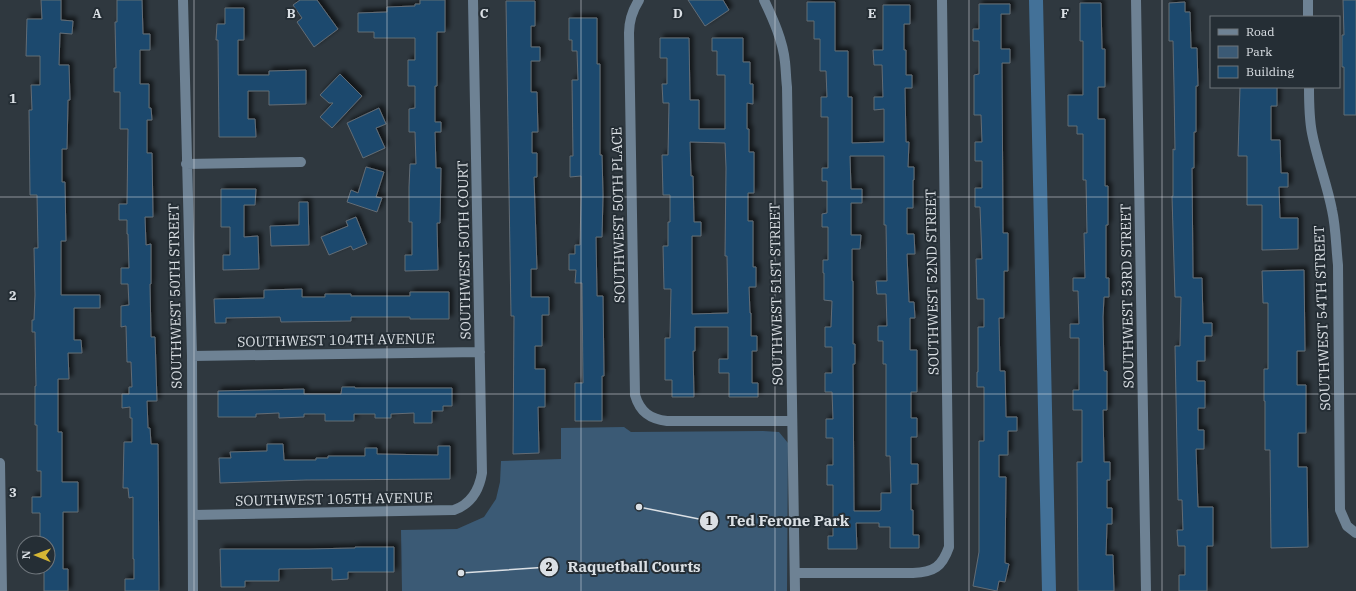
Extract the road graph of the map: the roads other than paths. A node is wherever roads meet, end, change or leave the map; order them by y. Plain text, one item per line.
1 (183, 0) edge
2 (473, 0) edge
3 (639, 0) edge
4 (764, 0) edge
5 (942, 0) edge
6 (1136, 0) edge
7 (1308, 0) edge
8 (1308, 16) edge
9 (1309, 88) edge
10 (301, 162) dead end
11 (186, 164) junction
12 (480, 352) junction
13 (192, 356) junction
14 (792, 421) junction
15 (0, 463) edge
16 (473, 498) joint
17 (193, 515) junction
18 (1356, 534) edge
19 (795, 573) junction
20 (2, 591) edge
21 (193, 591) edge
22 (795, 591) edge
23 (1146, 591) edge

1 - 11 street, SOUTHWEST 50TH STREET
2 - 12 street, SOUTHWEST 50TH COURT
3 - 14 street, SOUTHWEST 50TH PLACE
4 - 14 street, SOUTHWEST 51ST STREET
5 - 19 street, SOUTHWEST 52ND STREET
6 - 23 street, SOUTHWEST 53RD STREET
7 - 8 street
9 - 18 street, SOUTHWEST 54TH STREET
10 - 11 street
11 - 13 street, SOUTHWEST 50TH STREET
12 - 13 street, SOUTHWEST 104TH AVENUE
12 - 16 street, SOUTHWEST 50TH COURT
13 - 17 street, SOUTHWEST 50TH STREET
14 - 19 street, SOUTHWEST 51ST STREET
15 - 20 street
16 - 17 street, SOUTHWEST 105TH AVENUE
17 - 21 street, SOUTHWEST 50TH STREET
19 - 22 street, SOUTHWEST 51ST STREET

